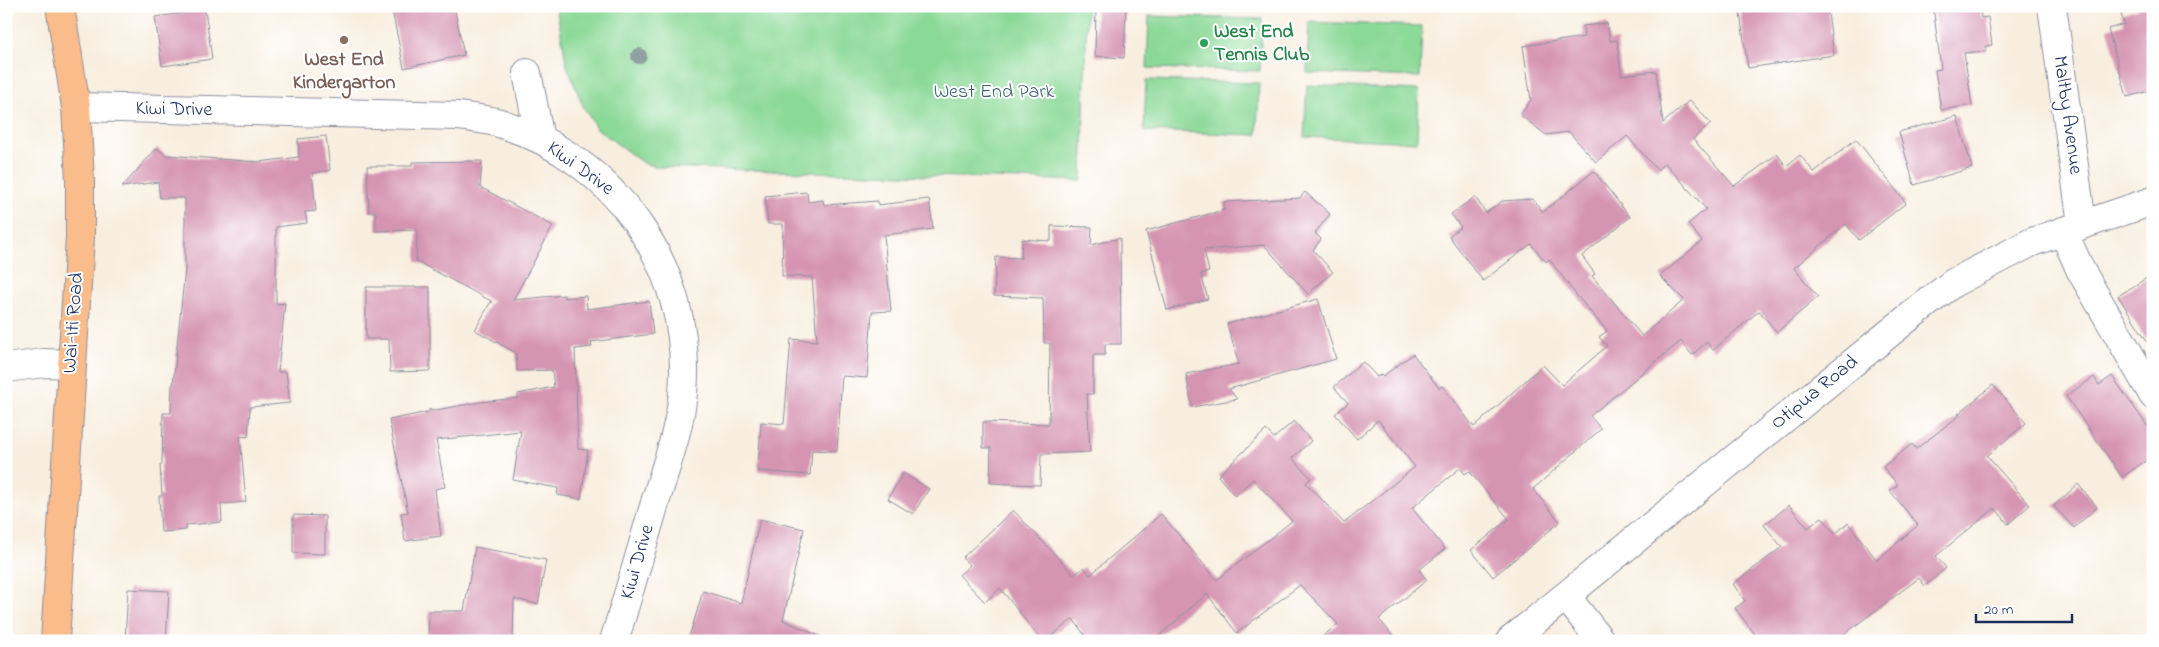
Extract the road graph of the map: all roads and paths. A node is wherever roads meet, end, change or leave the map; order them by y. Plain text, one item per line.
1 (60, 6) edge
2 (2052, 6) edge
3 (527, 73) dead end
4 (76, 107) junction
5 (540, 139) junction
6 (2153, 201) edge
7 (2072, 228) junction
8 (71, 364) junction
9 (6, 368) edge
10 (2153, 395) edge
11 (1566, 596) junction
12 (55, 641) edge
13 (614, 641) edge
14 (1510, 641) edge
15 (1601, 641) edge

1 - 4 main road, Wai-Iti Road
2 - 7 street, Maltby Avenue
3 - 5 street
4 - 5 street, Kiwi Drive
4 - 8 main road, Wai-Iti Road
5 - 13 street, Kiwi Drive
6 - 7 street, Otipua Road
7 - 10 street, Maltby Avenue
7 - 11 street, Otipua Road
8 - 9 street
8 - 12 main road, Wai-Iti Road
11 - 14 street, Otipua Road
11 - 15 street

